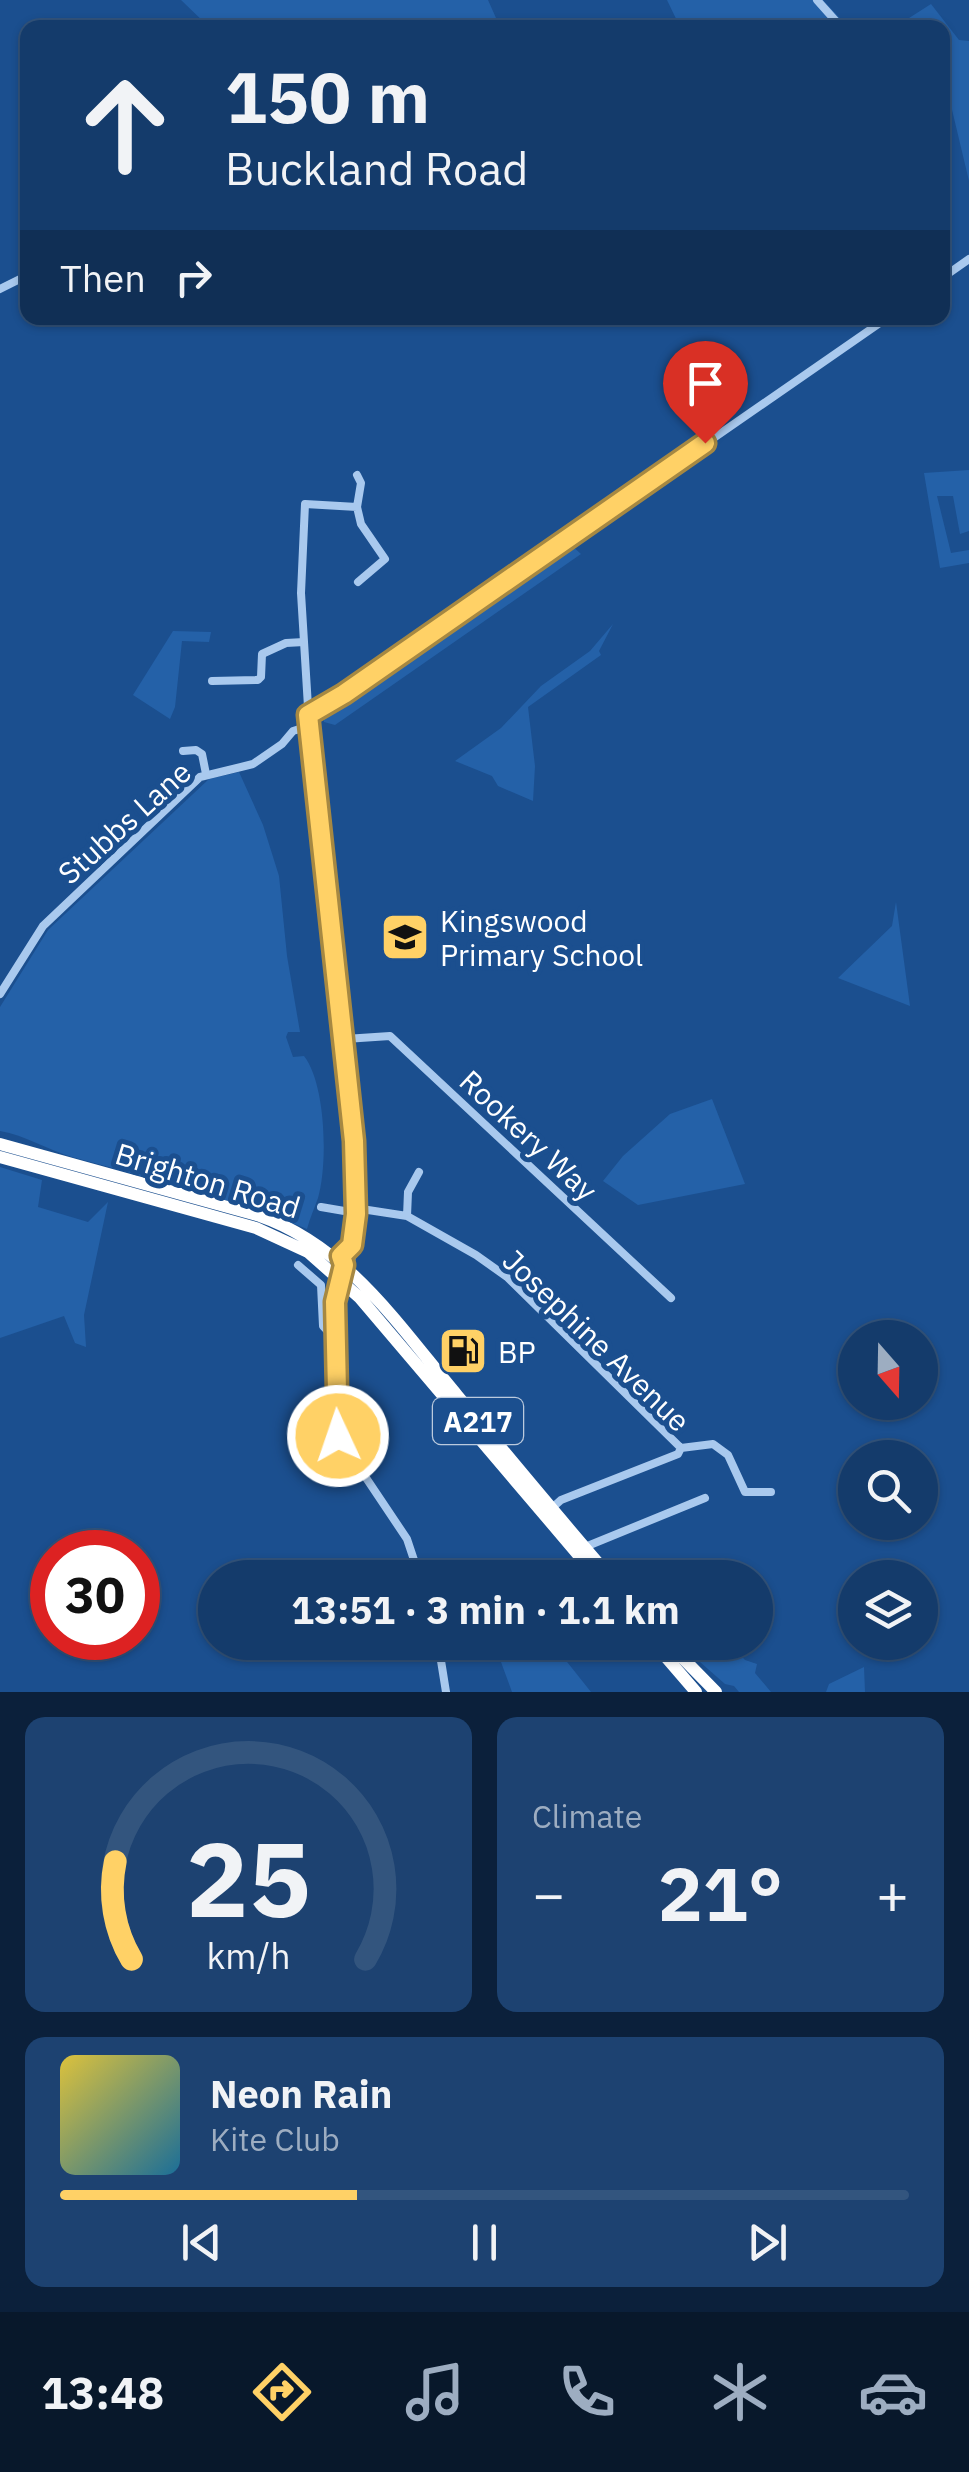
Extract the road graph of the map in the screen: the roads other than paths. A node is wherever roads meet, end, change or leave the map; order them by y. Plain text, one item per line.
1 (817, 0) edge
2 (835, 20) edge
3 (876, 325) edge
4 (357, 475) dead end
5 (357, 508) junction
6 (358, 582) dead end
7 (304, 642) junction
8 (212, 680) dead end
9 (308, 715) junction
10 (309, 726) junction
11 (183, 751) dead end
12 (206, 774) junction
13 (0, 994) edge
14 (345, 1040) junction
15 (0, 1144) edge
16 (0, 1157) edge
17 (419, 1172) dead end
18 (321, 1207) dead end
19 (356, 1211) junction
20 (407, 1216) junction
21 (298, 1265) dead end
22 (342, 1271) junction
23 (360, 1298) junction
24 (671, 1298) dead end
25 (335, 1302) junction
26 (336, 1338) junction
27 (681, 1448) junction
28 (772, 1492) dead end
29 (705, 1498) dead end
30 (552, 1508) junction
31 (585, 1548) junction
32 (414, 1560) edge
33 (583, 1560) edge
34 (595, 1560) edge
35 (441, 1660) edge
36 (669, 1660) edge
37 (685, 1660) edge
38 (446, 1692) edge
39 (696, 1692) edge
40 (716, 1692) edge

1 - 2 street
3 - 9 street
4 - 5 street
5 - 6 street
5 - 7 street
7 - 8 street
7 - 9 street
9 - 10 street
10 - 12 street, Stubbs Lane
10 - 14 street
11 - 12 street
12 - 13 street, Stubbs Lane
14 - 19 street
14 - 24 street, Rookery Way
15 - 22 highway, Brighton Road / A217
16 - 22 highway, Brighton Road / A217
17 - 20 street
18 - 19 street, Josephine Avenue
19 - 20 street, Josephine Avenue
19 - 22 street
20 - 27 street, Josephine Avenue
21 - 26 street
22 - 23 highway, Brighton Road / A217
22 - 25 street
22 - 30 highway, Brighton Road / A217
23 - 25 street
23 - 33 highway, Brighton Road / A217
25 - 26 street
26 - 32 street
27 - 28 street
27 - 30 street, Josephine Avenue
29 - 31 street
30 - 31 highway, Brighton Road / A217
31 - 34 highway, Brighton Road / A217
35 - 38 street
36 - 39 highway
37 - 40 highway

